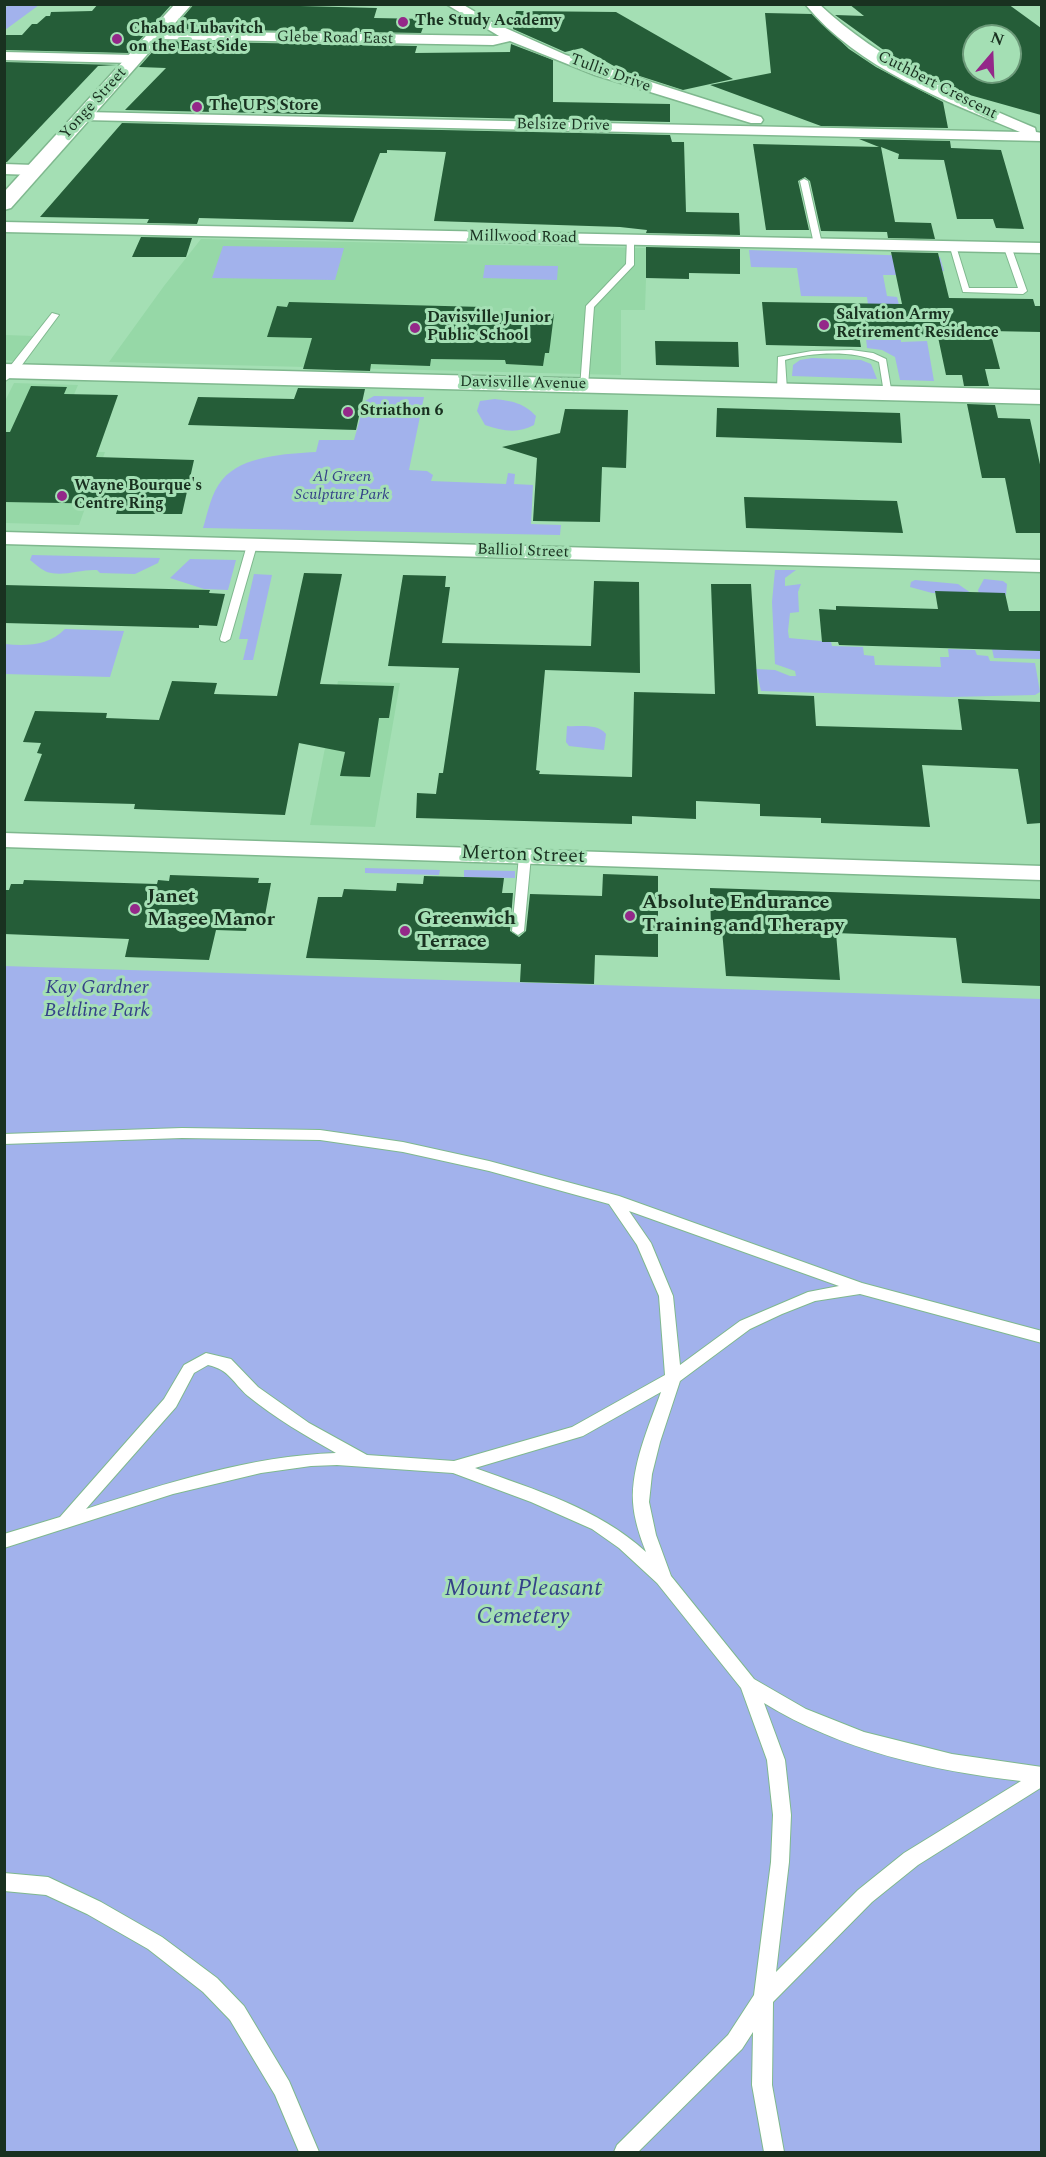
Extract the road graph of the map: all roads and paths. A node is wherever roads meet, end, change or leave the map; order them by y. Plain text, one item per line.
1 (184, 4) edge
2 (452, 4) edge
3 (811, 4) edge
4 (157, 34) junction
5 (512, 37) junction
6 (4, 56) edge
7 (134, 59) junction
8 (84, 116) junction
9 (773, 130) junction
10 (1041, 136) edge
11 (4, 169) edge
12 (34, 170) junction
13 (804, 181) dead end
14 (4, 204) edge
15 (4, 227) edge
16 (630, 240) junction
17 (818, 244) junction
18 (952, 246) junction
19 (1008, 248) junction
20 (1041, 248) edge
21 (55, 315) dead end
22 (7, 374) edge
23 (583, 386) junction
24 (782, 390) junction
25 (889, 393) junction
26 (1041, 397) edge
27 (4, 538) edge
28 (252, 545) junction
29 (1041, 566) edge
30 (225, 639) dead end
31 (4, 840) edge
32 (525, 856) junction
33 (1041, 873) edge
34 (518, 931) dead end
35 (4, 1139) edge
36 (614, 1200) junction
37 (859, 1288) junction
38 (1041, 1337) edge
39 (673, 1378) junction
40 (363, 1460) junction
41 (454, 1467) junction
42 (67, 1520) junction
43 (4, 1541) edge
44 (663, 1578) junction
45 (748, 1684) junction
46 (1041, 1776) edge
47 (4, 1882) edge
48 (763, 1998) junction
49 (309, 2152) edge
50 (624, 2152) edge
51 (774, 2152) edge

1 - 4 street, Yonge Street
2 - 5 street, Tullis Drive
3 - 10 street, Cuthbert Crescent
4 - 5 street, Glebe Road East
4 - 7 street, Yonge Street
5 - 9 street, Tullis Drive
6 - 7 street
7 - 8 street, Yonge Street
8 - 9 street, Belsize Drive
8 - 12 street, Yonge Street
9 - 10 street, Belsize Drive
11 - 12 street
12 - 14 street, Yonge Street
13 - 17 lane
15 - 16 street, Millwood Road
16 - 17 street, Millwood Road
16 - 23 lane
17 - 18 street, Millwood Road
18 - 19 street, Millwood Road
18 - 19 lane
19 - 20 street, Millwood Road
21 - 22 lane
22 - 23 street, Davisville Avenue
23 - 24 street, Davisville Avenue
24 - 25 street, Davisville Avenue
24 - 25 lane
25 - 26 street, Davisville Avenue
27 - 28 street, Balliol Street
28 - 29 street, Balliol Street
28 - 30 lane
31 - 32 street, Merton Street
32 - 33 street, Merton Street
32 - 34 lane
35 - 36 lane
36 - 37 lane
36 - 39 lane
37 - 38 lane
37 - 39 lane
39 - 41 lane
39 - 44 lane
40 - 41 lane
40 - 42 lane
40 - 42 lane
41 - 44 lane
42 - 43 lane
44 - 45 lane
45 - 46 lane
45 - 48 lane
46 - 48 lane
47 - 49 lane
48 - 50 lane
48 - 51 lane

